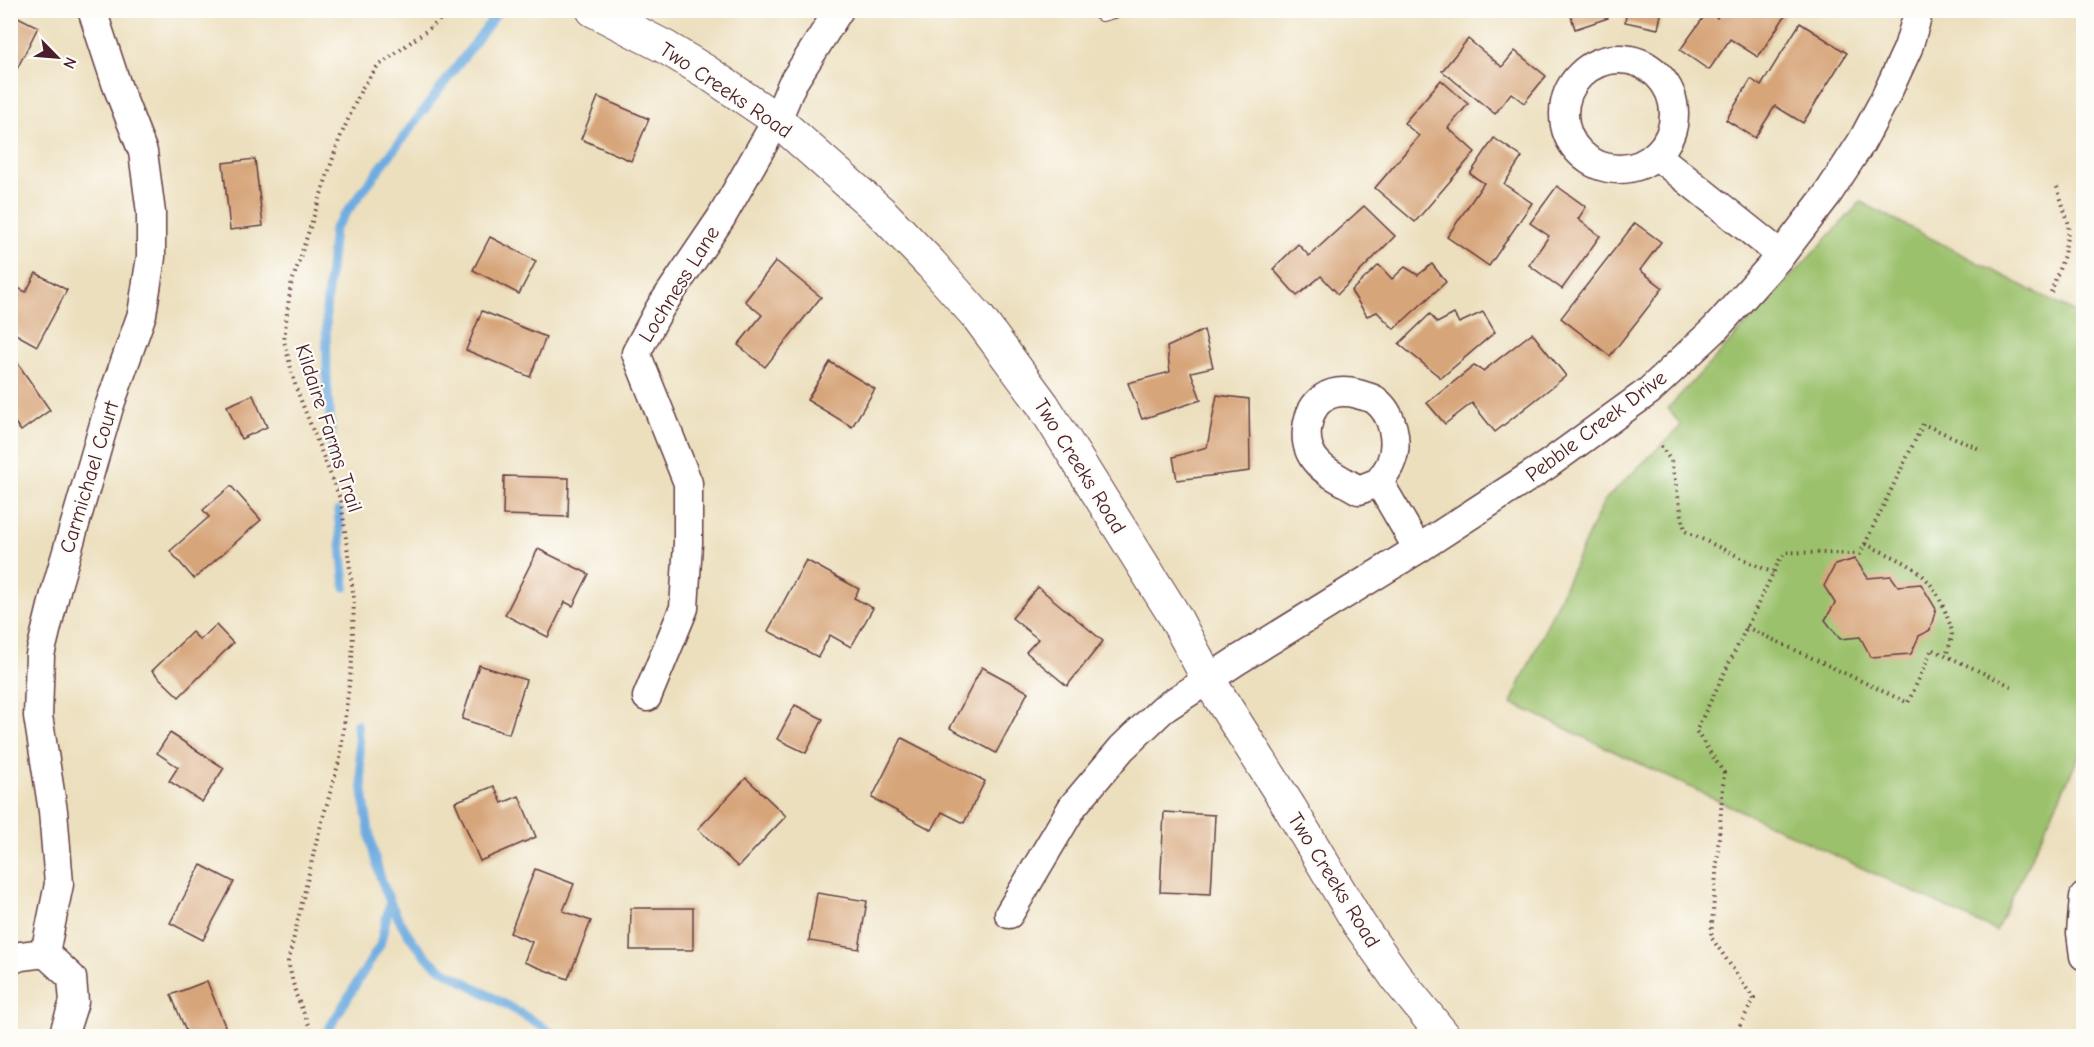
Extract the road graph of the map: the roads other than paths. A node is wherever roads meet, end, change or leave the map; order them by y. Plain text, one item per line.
1 (92, 10) edge
2 (593, 10) edge
3 (839, 10) edge
4 (1096, 10) edge
5 (1117, 10) edge
6 (1919, 10) edge
7 (777, 120) junction
8 (1656, 155) dead end
9 (1781, 255) junction
10 (1379, 482) dead end
11 (1418, 549) junction
12 (1208, 679) junction
13 (647, 697) dead end
14 (2084, 897) edge
15 (1009, 914) dead end
16 (2083, 941) edge
17 (45, 953) junction
18 (10, 960) edge
19 (63, 1036) edge
20 (1444, 1036) edge

1 - 17 street, Carmichael Court
2 - 7 street, Two Creeks Road
3 - 7 street
4 - 5 lane
6 - 9 street, Pebble Creek Drive
7 - 12 street, Two Creeks Road
7 - 13 street, Lochness Lane
8 - 9 street
9 - 11 street, Pebble Creek Drive
10 - 11 street
11 - 12 street, Pebble Creek Drive
12 - 15 street, Pebble Creek Drive
12 - 20 street, Two Creeks Road
14 - 16 street
17 - 18 street
17 - 19 street

